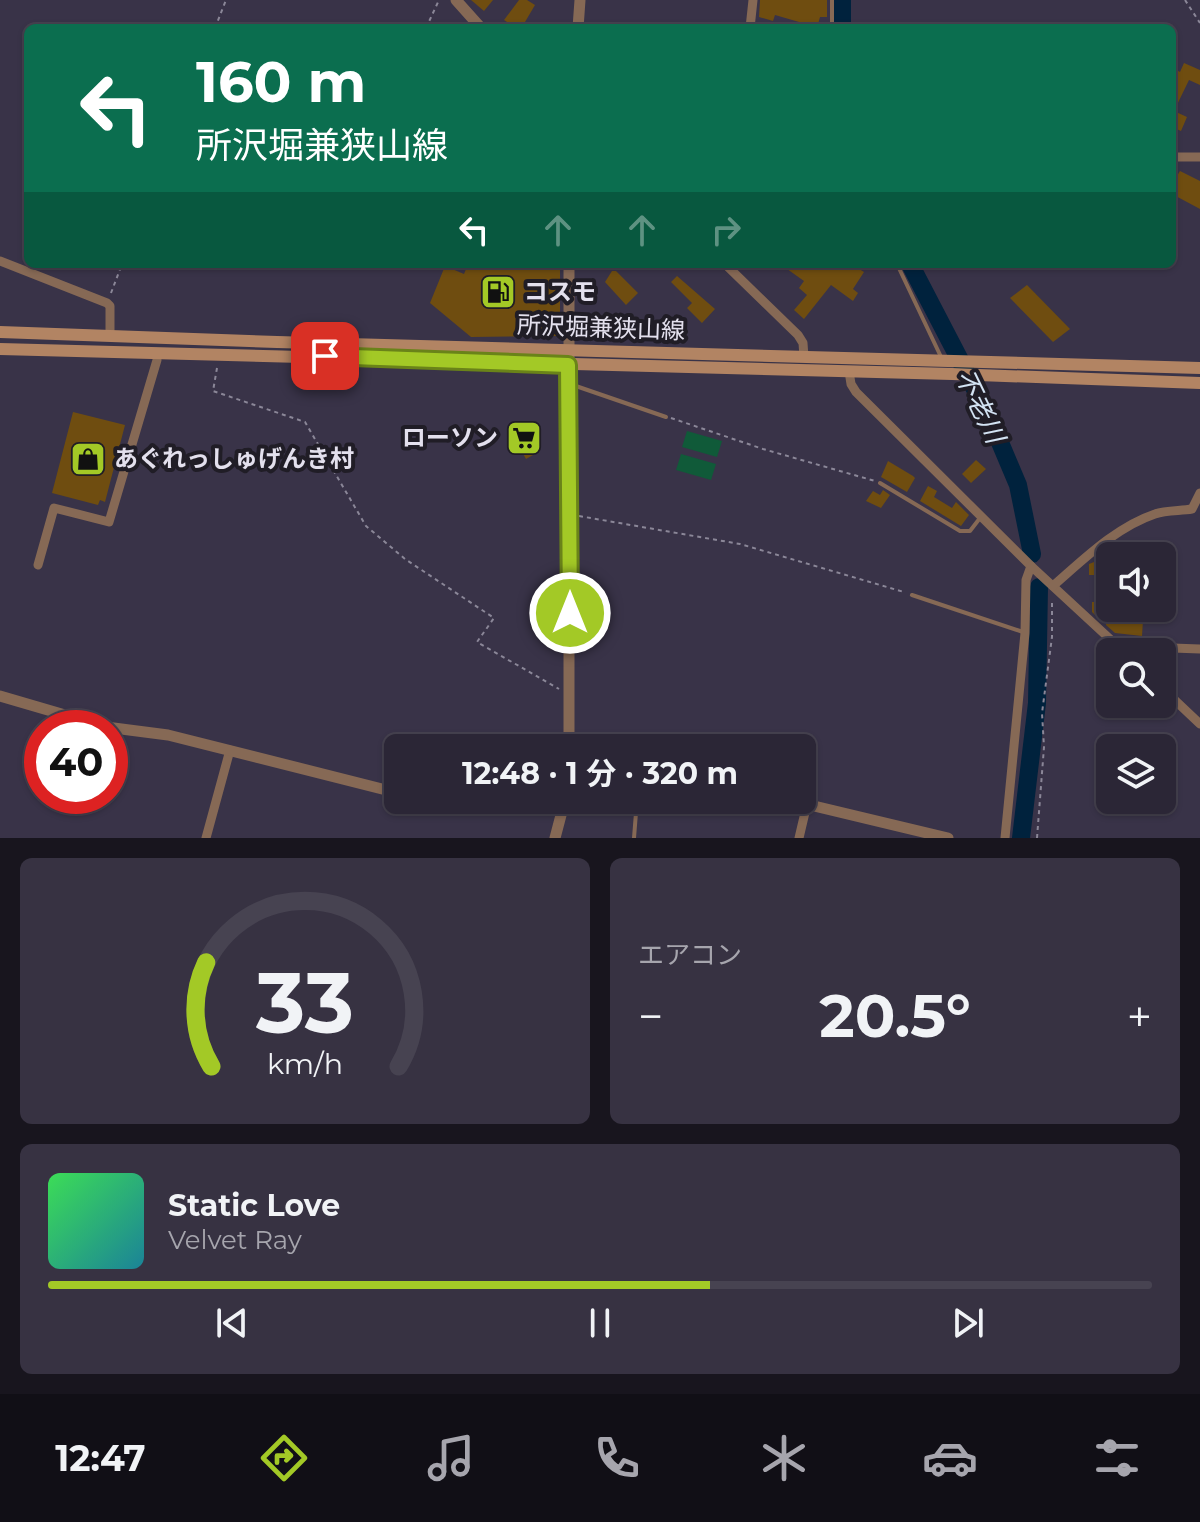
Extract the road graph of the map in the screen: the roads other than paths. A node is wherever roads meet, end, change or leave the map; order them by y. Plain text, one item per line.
1 (456, 0) edge
2 (580, 0) edge
3 (753, 0) edge
4 (832, 0) edge
5 (477, 24) edge
6 (578, 24) edge
7 (750, 24) edge
8 (832, 24) edge
9 (1176, 157) edge
10 (1200, 157) edge
11 (0, 261) edge
12 (569, 268) edge
13 (729, 268) edge
14 (899, 268) edge
15 (0, 332) edge
16 (110, 336) junction
17 (0, 349) edge
18 (569, 349) junction
19 (804, 357) junction
20 (157, 360) dead end
21 (944, 361) junction
22 (568, 365) junction
23 (1200, 368) edge
24 (849, 371) junction
25 (1200, 383) edge
26 (568, 384) junction
27 (666, 417) road end
28 (880, 483) road end
29 (1200, 493) edge
30 (1196, 512) edge
31 (981, 516) junction
32 (38, 565) dead end
33 (1031, 566) junction
34 (1053, 586) junction
35 (912, 595) road end
36 (1025, 633) junction
37 (1109, 638) edge
38 (1176, 649) edge
39 (1200, 649) edge
40 (0, 696) edge
41 (1176, 701) edge
42 (1200, 724) edge
43 (569, 734) edge
44 (230, 750) junction
45 (384, 789) edge
46 (816, 806) edge
47 (561, 814) edge
48 (636, 814) edge
49 (805, 814) edge
50 (206, 838) edge
51 (555, 838) edge
52 (634, 838) edge
53 (799, 838) edge
54 (948, 838) edge
55 (1005, 838) edge

1 - 5 street
2 - 6 street
3 - 7 street
4 - 8 lane
9 - 10 street
11 - 16 street
12 - 18 street
13 - 19 street
14 - 21 lane
15 - 16 main road, 所沢堀兼狭山線
16 - 18 main road, 所沢堀兼狭山線
17 - 22 main road, 所沢堀兼狭山線
18 - 19 main road, 所沢堀兼狭山線
18 - 22 street
19 - 21 main road, 所沢堀兼狭山線
20 - 32 street
21 - 23 main road, 所沢堀兼狭山線
22 - 24 main road, 所沢堀兼狭山線
22 - 26 street
24 - 25 main road, 所沢堀兼狭山線
24 - 31 street
26 - 27 lane
26 - 43 street
28 - 31 lane
29 - 30 street
30 - 34 street
31 - 33 street
33 - 34 street
33 - 36 street
34 - 37 street
35 - 36 lane
36 - 55 street
38 - 39 street
40 - 44 street
41 - 42 street
44 - 45 street
44 - 50 street
46 - 54 street
47 - 51 street
48 - 52 lane
49 - 53 street

